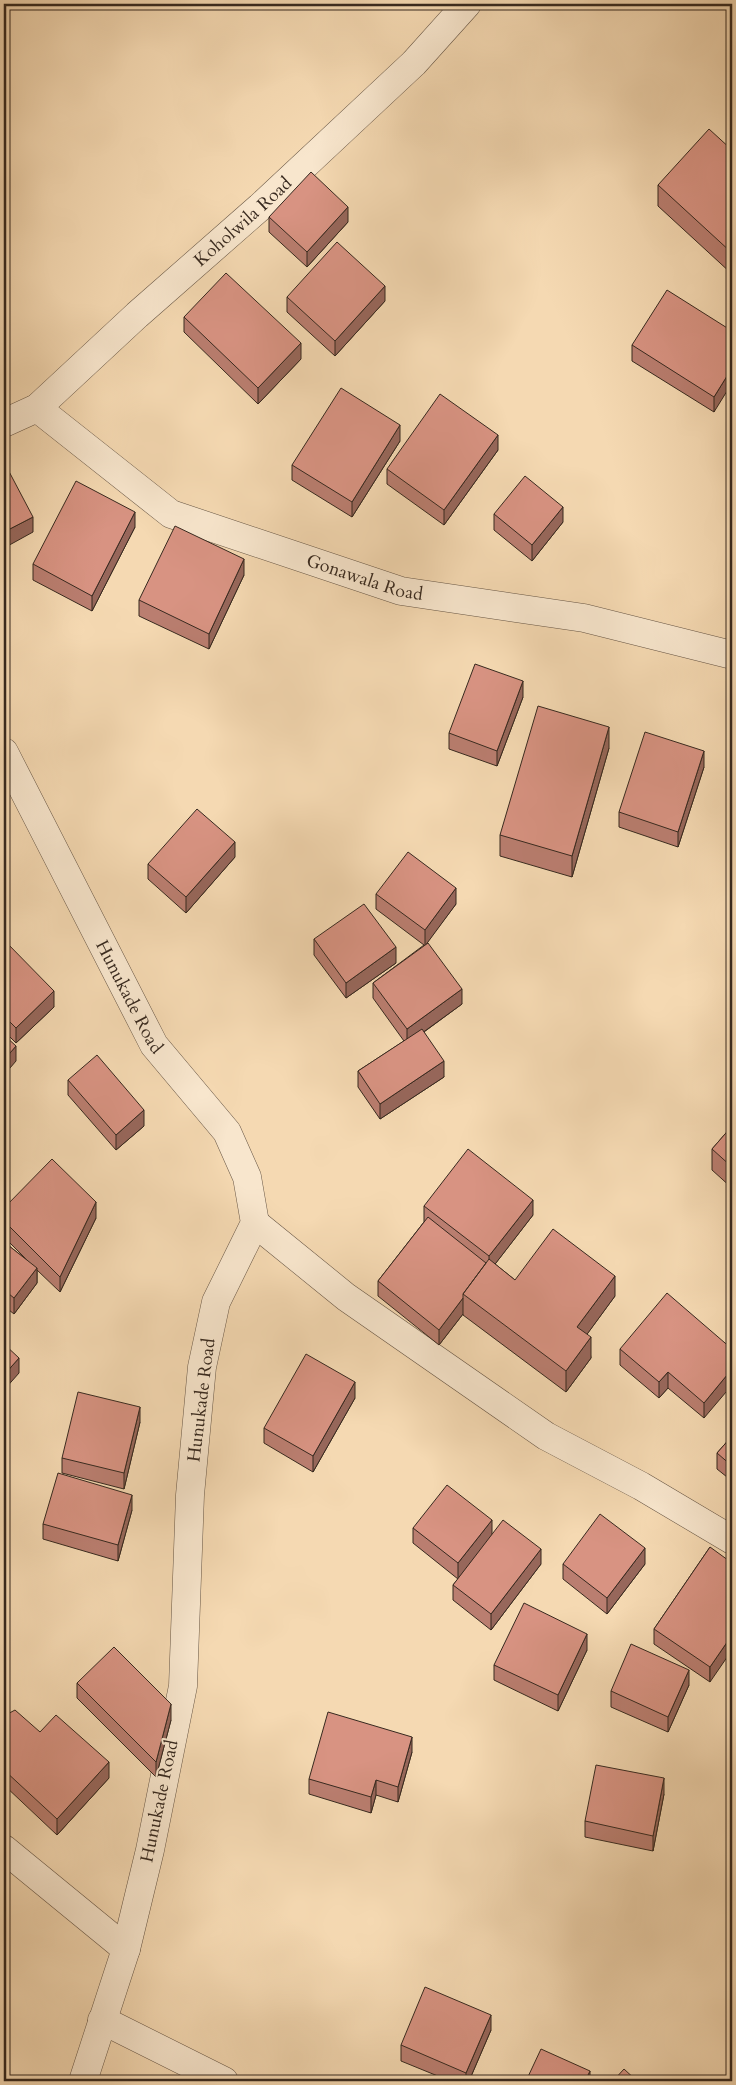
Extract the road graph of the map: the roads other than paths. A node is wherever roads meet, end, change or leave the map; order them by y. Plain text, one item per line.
1 (467, 4) edge
2 (37, 408) junction
3 (4, 423) edge
4 (732, 654) edge
5 (4, 752) edge
6 (255, 1224) junction
7 (732, 1540) edge
8 (4, 1850) edge
9 (126, 1949) junction
10 (102, 2020) junction
11 (83, 2081) edge
12 (224, 2081) edge

1 - 2 street, Koholwila Road
2 - 3 street, Koholwila Road
2 - 4 street, Gonawala Road
5 - 6 street, Hunukade Road
6 - 7 street
6 - 9 street, Hunukade Road
8 - 9 street
9 - 10 street, Hunukade Road
10 - 11 street, Hunukade Road
10 - 12 street

